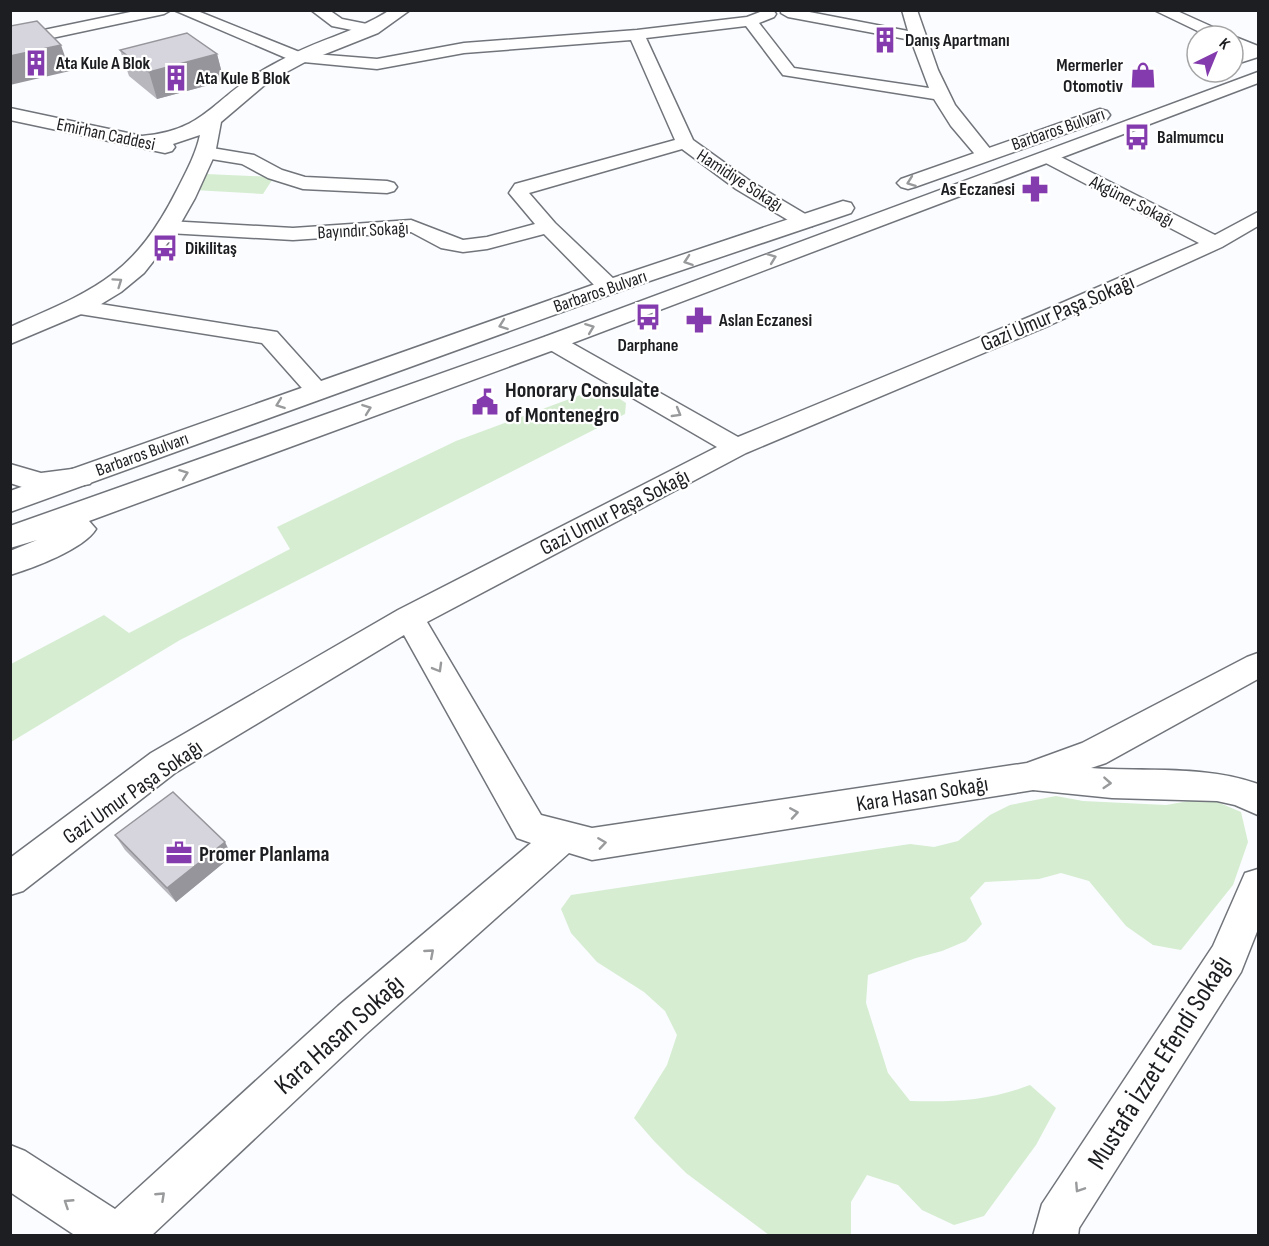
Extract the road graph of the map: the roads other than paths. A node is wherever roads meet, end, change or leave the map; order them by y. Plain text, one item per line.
1 (164, 10) edge
2 (182, 10) edge
3 (318, 10) edge
4 (402, 10) edge
5 (909, 10) edge
6 (1161, 10) edge
7 (231, 12) edge
8 (790, 12) edge
9 (760, 15) edge
10 (206, 22) junction
11 (1193, 24) edge
12 (372, 29) junction
13 (637, 35) junction
14 (918, 37) junction
15 (10, 42) edge
16 (299, 58) junction
17 (1258, 77) edge
18 (1204, 84) edge
19 (1258, 87) edge
20 (938, 94) junction
21 (1165, 103) junction
22 (1122, 107) dead end
23 (10, 114) edge
24 (211, 120) junction
25 (143, 142) junction
26 (685, 143) junction
27 (986, 155) junction
28 (1056, 155) junction
29 (202, 158) junction
30 (387, 187) dead end
31 (914, 205) junction
32 (1258, 218) edge
33 (805, 222) junction
34 (168, 227) junction
35 (548, 227) junction
36 (1220, 240) junction
37 (609, 287) junction
38 (75, 307) junction
39 (10, 337) edge
40 (553, 342) junction
41 (10, 355) edge
42 (318, 390) junction
43 (737, 447) junction
44 (10, 473) edge
45 (81, 476) junction
46 (140, 490) junction
47 (10, 502) edge
48 (10, 518) edge
49 (43, 525) junction
50 (10, 538) edge
51 (10, 564) edge
52 (409, 618) junction
53 (1258, 665) edge
54 (1028, 777) junction
55 (1258, 801) edge
56 (563, 837) junction
57 (10, 879) edge
58 (1258, 885) edge
59 (10, 1166) edge
60 (117, 1236) edge
61 (1055, 1236) edge

1 - 15 street
2 - 10 street
3 - 12 street
4 - 12 main road
5 - 14 street
6 - 11 street
7 - 10 street
8 - 9 street
8 - 14 street
9 - 13 street
9 - 20 street
10 - 16 street
12 - 16 main road
13 - 16 street
13 - 26 street, Hamidiye Sokağı
14 - 20 street
16 - 24 main road
17 - 21 main road, Barbaros Bulvarı
18 - 21 main road, Barbaros Bulvarı
19 - 21 main road, Barbaros Bulvarı
20 - 27 street
21 - 28 main road, Barbaros Bulvarı
22 - 27 main road, Barbaros Bulvarı
23 - 25 main road, Emirhan Caddesi
24 - 25 main road
24 - 29 main road
25 - 29 main road, Emirhan Caddesi
26 - 33 street, Hamidiye Sokağı
26 - 35 street
27 - 31 main road
27 -> 33 main road, Barbaros Bulvarı
28 - 31 main road, Barbaros Bulvarı
28 - 36 street, Akgüner Sokağı
29 - 30 street
29 - 34 main road
40 -> 31 main road, Barbaros Bulvarı
32 - 36 street, Gazi Umur Paşa Sokağı
33 -> 37 main road, Barbaros Bulvarı
34 - 35 street, Bayındır Sokağı
38 -> 34 main road
35 - 37 street
36 - 43 street, Gazi Umur Paşa Sokağı
37 -> 42 main road, Barbaros Bulvarı
38 - 39 main road
38 - 41 main road
38 - 42 street
40 -> 43 street
46 -> 40 main road, Barbaros Bulvarı
42 -> 45 main road, Barbaros Bulvarı
43 - 52 street, Gazi Umur Paşa Sokağı
44 - 45 main road
45 - 47 main road, Barbaros Bulvarı
46 - 49 main road, Barbaros Bulvarı
46 - 51 main road
48 - 49 main road
49 - 50 main road, Barbaros Bulvarı
52 -> 56 street, Kara Hasan Sokağı
52 - 57 street, Gazi Umur Paşa Sokağı
53 - 54 street, Kara Hasan Sokağı
54 -> 55 street
56 -> 54 street, Kara Hasan Sokağı
60 -> 56 street, Kara Hasan Sokağı
58 -> 61 street, Mustafa İzzet Efendi Sokağı
60 -> 59 street

